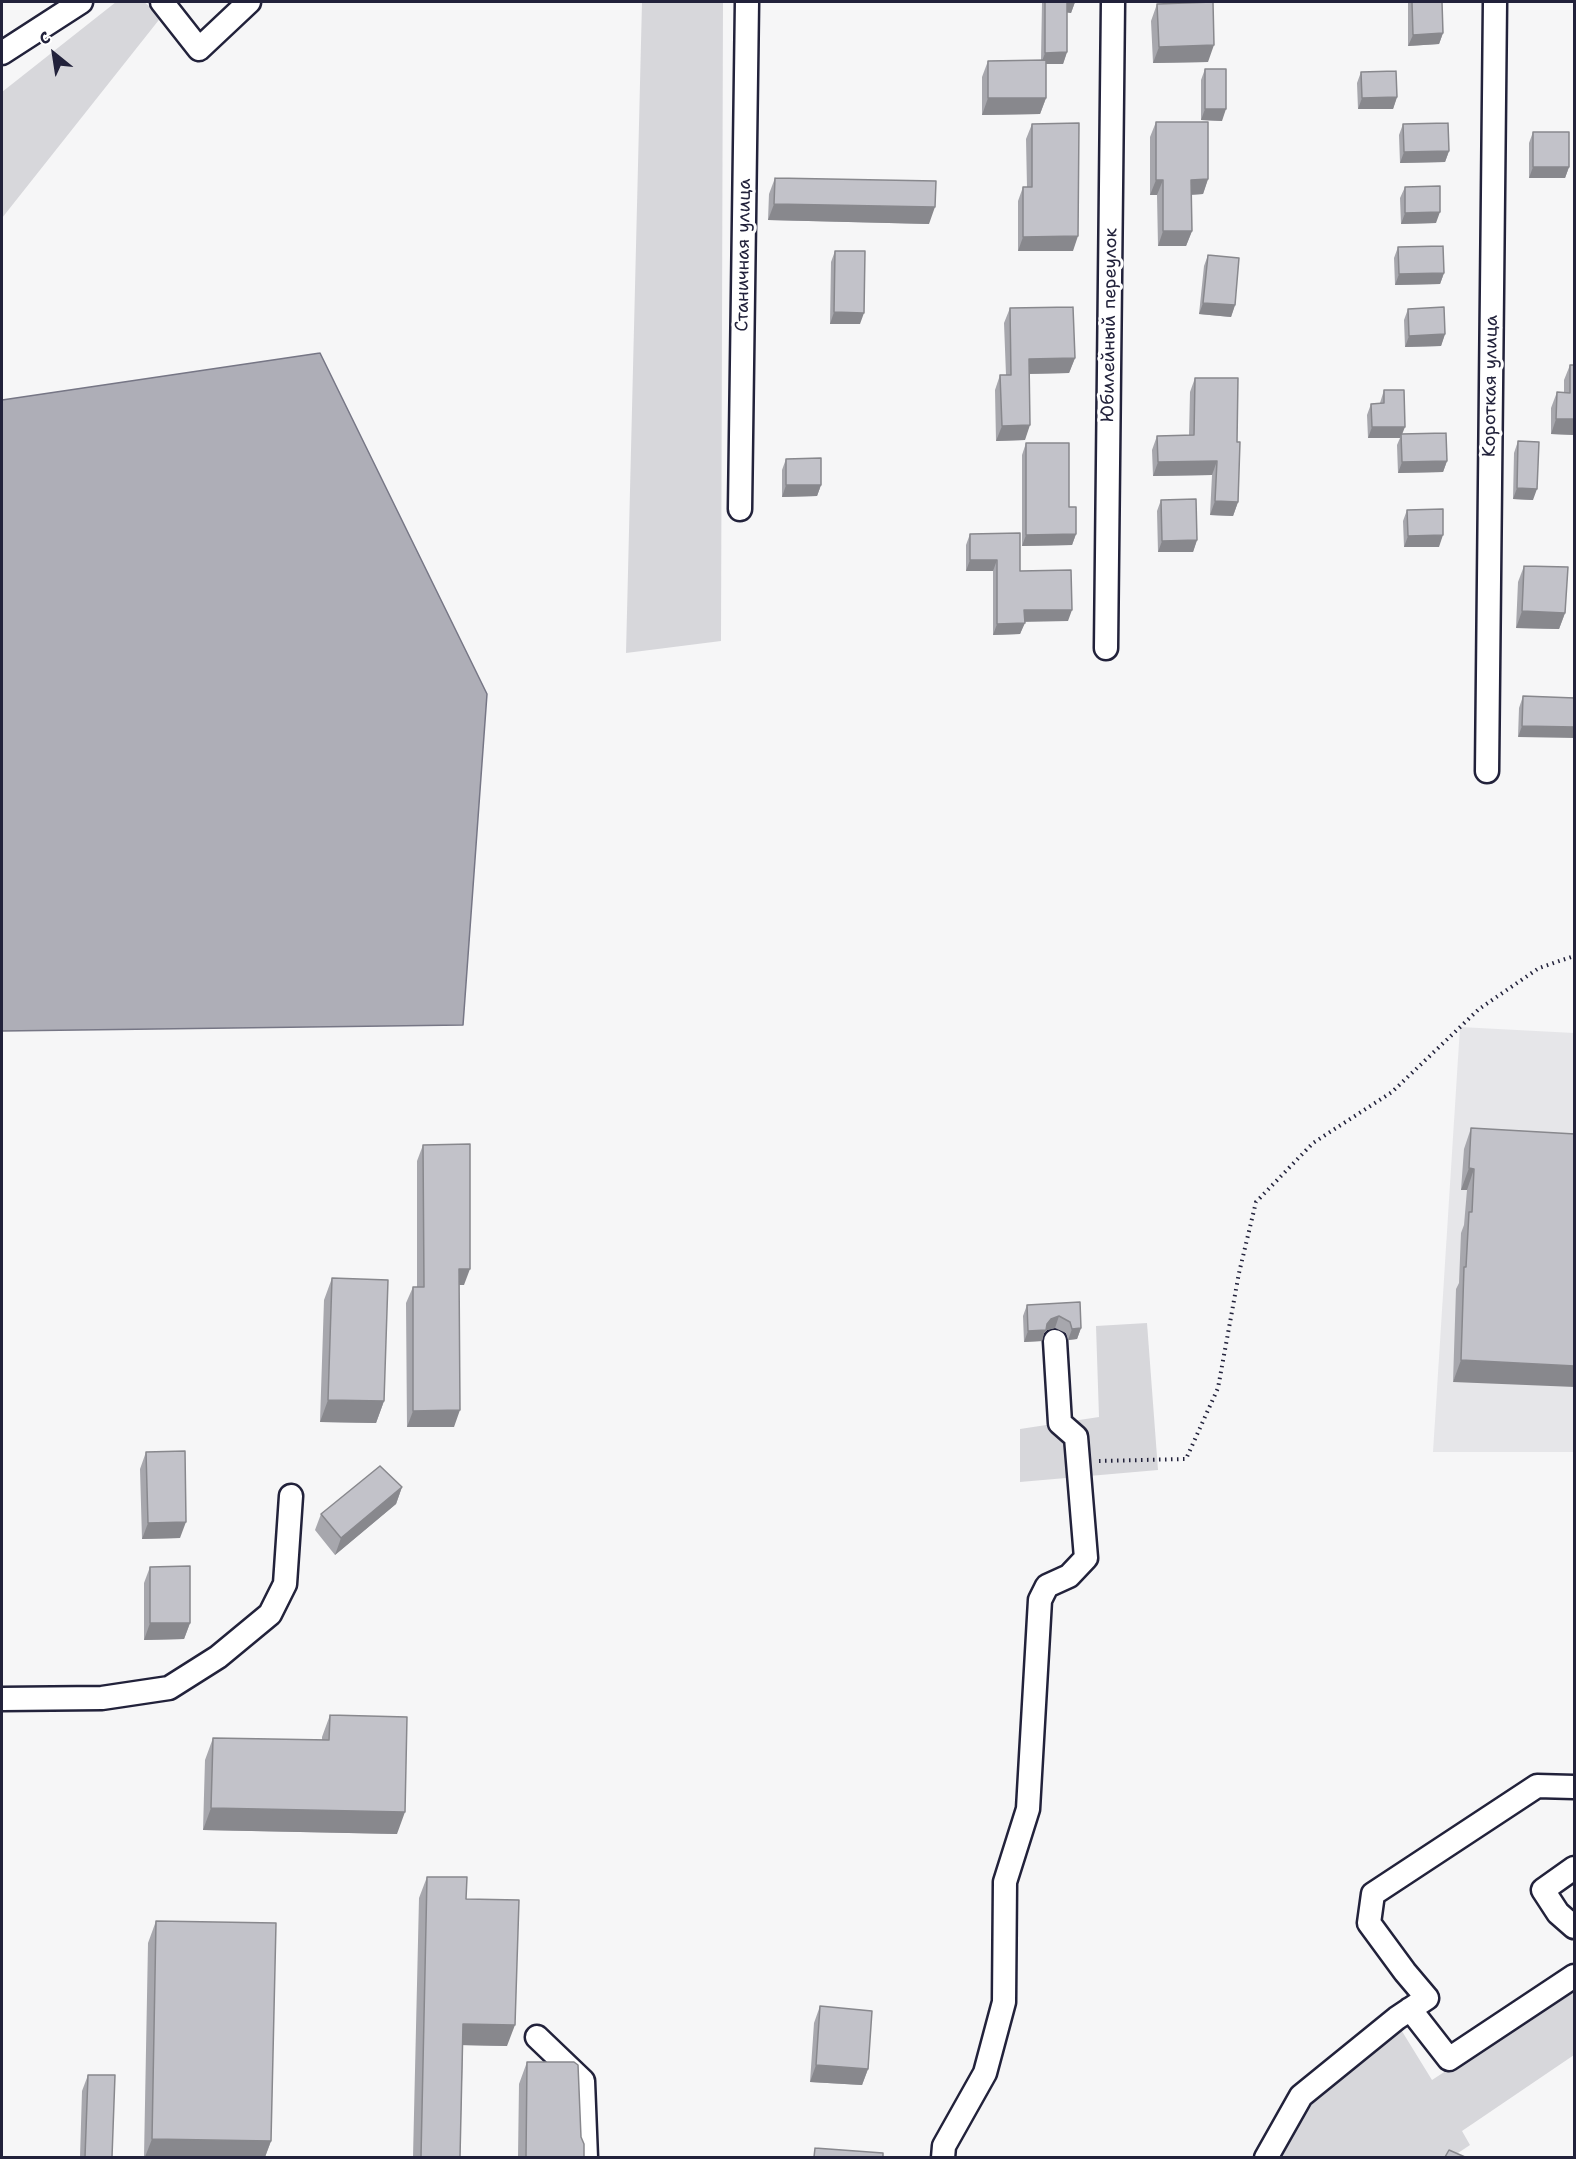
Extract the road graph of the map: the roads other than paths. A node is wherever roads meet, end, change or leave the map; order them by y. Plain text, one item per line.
1 (81, 2) edge
2 (162, 2) edge
3 (249, 2) edge
4 (747, 2) edge
5 (1113, 2) edge
6 (1495, 2) edge
7 (2, 53) edge
8 (740, 509) dead end
9 (1106, 648) dead end
10 (1487, 771) dead end
11 (1055, 1341) dead end
12 (291, 1496) dead end
13 (2, 1699) edge
14 (1575, 1787) edge
15 (1575, 1868) edge
16 (1575, 1927) edge
17 (1575, 1976) edge
18 (1410, 2009) junction
19 (537, 2037) dead end
20 (586, 2157) edge
21 (943, 2157) edge
22 (1266, 2157) edge

1 - 7 street
2 - 3 street
4 - 8 street, Станичная улица
5 - 9 street, Юбилейный переулок
6 - 10 street, Короткая улица
11 - 21 street
12 - 13 street
14 - 18 street
15 - 16 street
17 - 18 street
18 - 22 street
19 - 20 street

